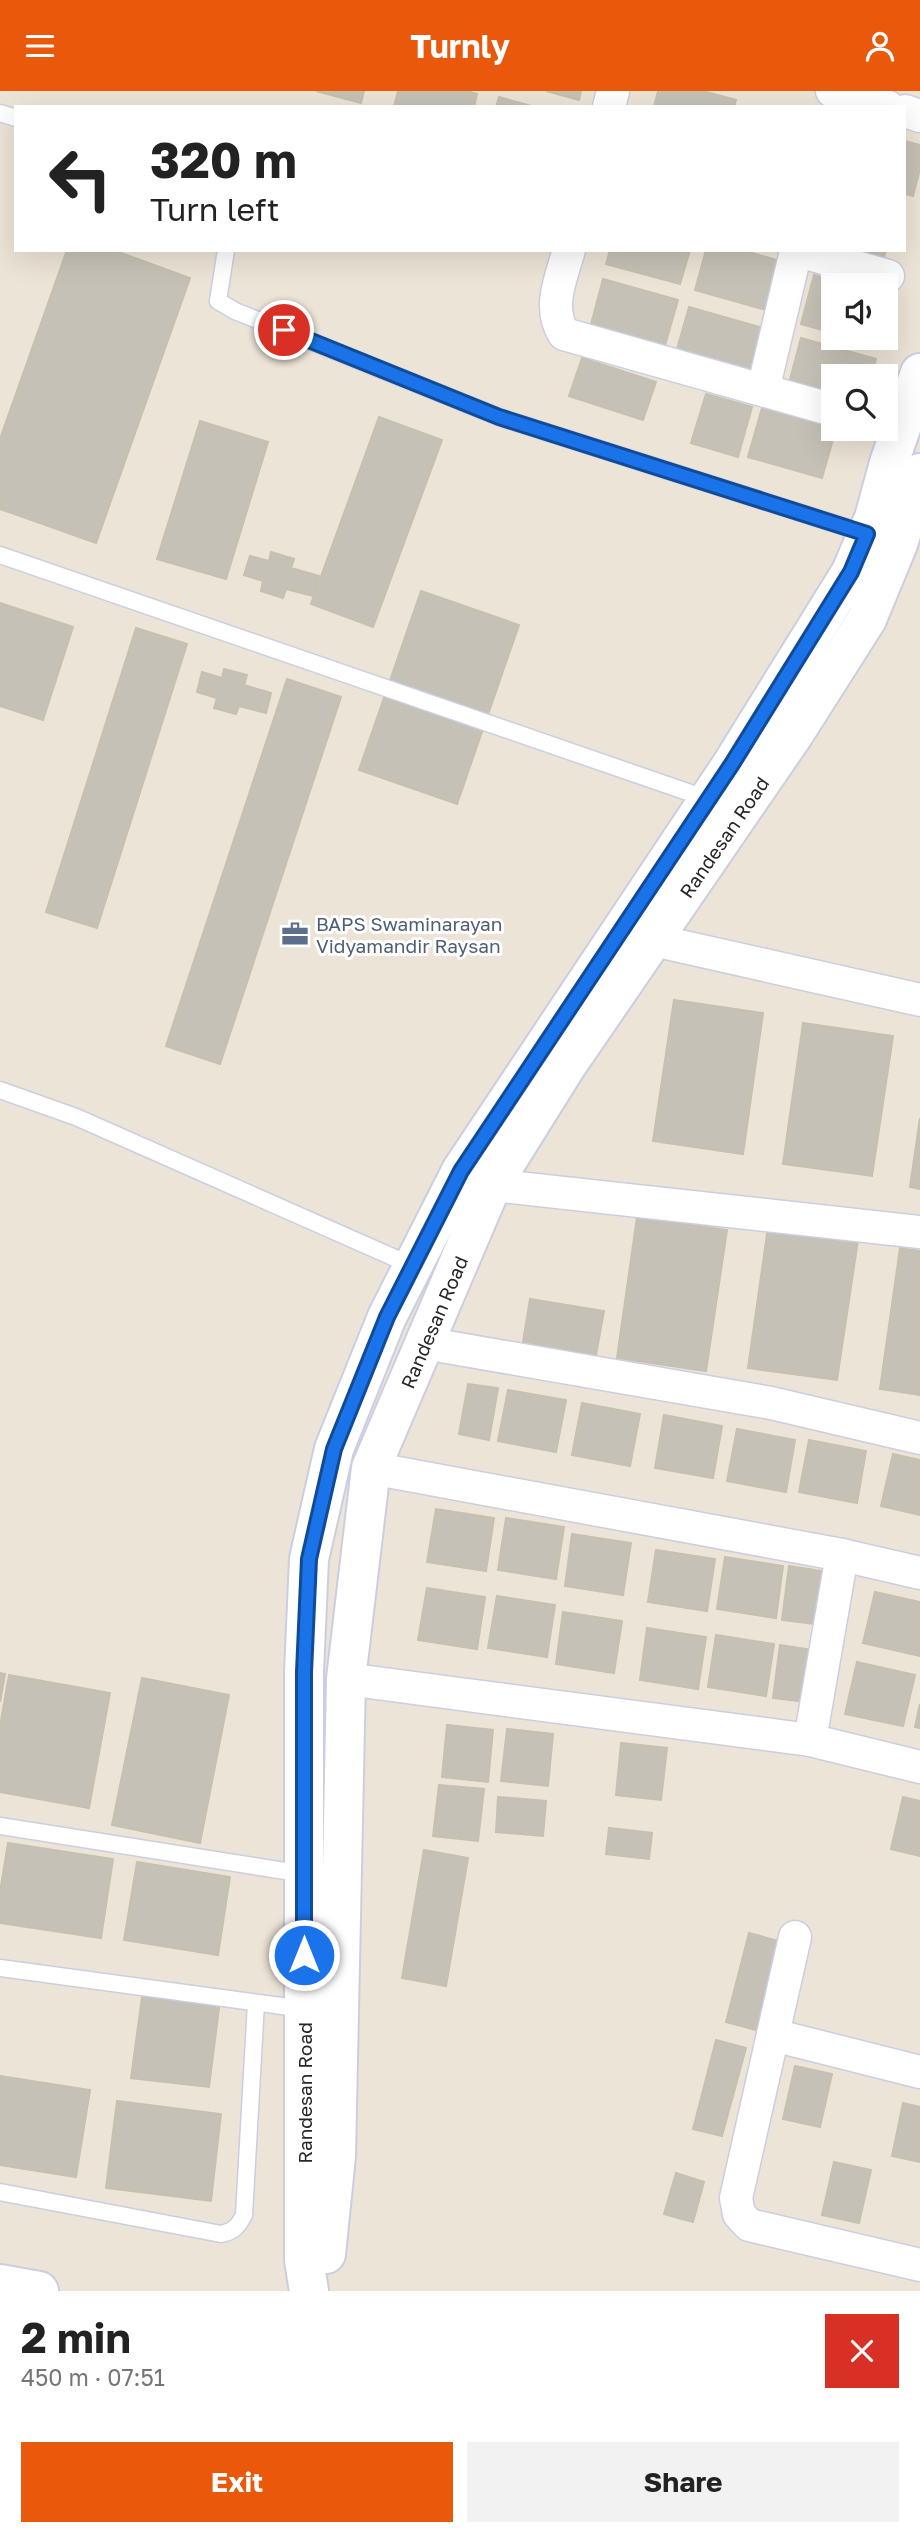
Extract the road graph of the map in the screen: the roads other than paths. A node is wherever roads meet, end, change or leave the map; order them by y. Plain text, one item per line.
1 (832, 91) edge
2 (881, 105) edge
3 (226, 252) edge
4 (568, 252) edge
5 (796, 252) edge
6 (803, 252) edge
7 (877, 273) edge
8 (920, 373) edge
9 (763, 390) junction
10 (821, 407) edge
11 (898, 417) edge
12 (890, 441) edge
13 (920, 473) edge
14 (867, 534) junction
15 (0, 555) edge
16 (708, 799) junction
17 (653, 940) junction
18 (920, 1000) edge
19 (0, 1090) edge
20 (492, 1185) junction
21 (920, 1232) edge
22 (413, 1266) junction
23 (424, 1343) junction
24 (920, 1438) edge
25 (371, 1468) junction
26 (842, 1555) junction
27 (920, 1573) edge
28 (346, 1679) junction
29 (810, 1740) junction
30 (920, 1767) edge
31 (0, 1826) edge
32 (304, 1874) junction
33 (795, 1937) dead end
34 (0, 1968) edge
35 (256, 2003) junction
36 (304, 2009) junction
37 (773, 2035) junction
38 (920, 2072) edge
39 (0, 2192) edge
40 (920, 2265) edge
41 (0, 2284) edge
42 (39, 2291) edge
43 (309, 2291) edge
44 (322, 2291) edge

1 - 2 street
3 - 14 lane
4 - 9 street
5 - 9 street
6 - 7 street
8 - 11 street, Randesan Road
9 - 10 street
12 - 14 street, Randesan Road
13 - 17 street, Randesan Road
14 - 16 street, Randesan Road
15 - 16 lane
16 - 22 street, Randesan Road
17 - 18 street
17 - 20 street, Randesan Road
19 - 22 lane
20 - 21 street
20 - 23 street, Randesan Road
22 - 32 street, Randesan Road
23 - 24 street
23 - 25 street, Randesan Road
25 - 26 street
25 - 28 street, Randesan Road
26 - 27 street
26 - 29 street
28 - 29 street
28 - 44 street, Randesan Road
29 - 30 street
31 - 32 lane
32 - 36 street, Randesan Road
33 - 37 street
34 - 35 lane
35 - 36 lane
35 - 39 lane
36 - 43 street, Randesan Road
37 - 38 street
37 - 40 street
41 - 42 street

